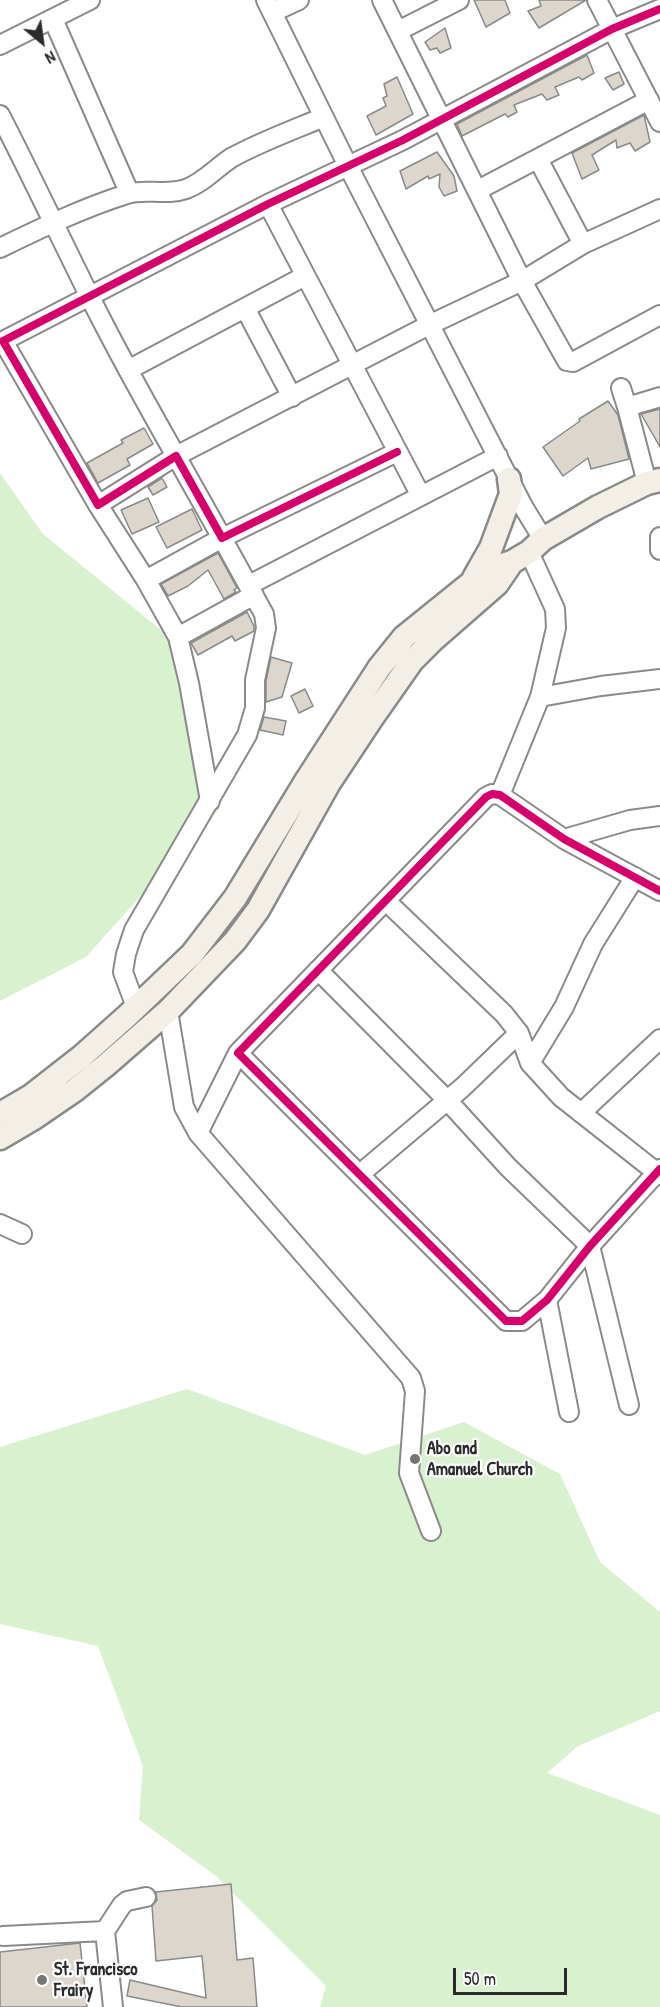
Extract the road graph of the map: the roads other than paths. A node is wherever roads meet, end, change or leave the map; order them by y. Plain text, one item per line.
1 (90, 0) edge
2 (299, 0) edge
3 (382, 0) edge
4 (459, 0) edge
5 (597, 0) edge
6 (269, 6) edge
7 (660, 9) edge
8 (53, 19) junction
9 (612, 29) junction
10 (398, 31) junction
11 (0, 45) edge
12 (656, 110) edge
13 (0, 116) edge
14 (324, 117) junction
15 (442, 119) junction
16 (538, 159) junction
17 (348, 166) junction
18 (478, 190) junction
19 (129, 192) junction
20 (268, 204) junction
21 (660, 209) edge
22 (55, 222) junction
23 (583, 244) junction
24 (0, 248) edge
25 (305, 276) junction
26 (522, 282) junction
27 (89, 295) junction
28 (245, 308) junction
29 (660, 315) edge
30 (429, 325) junction
31 (2, 342) edge
32 (354, 365) junction
33 (128, 370) junction
34 (621, 388) dead end
35 (292, 397) junction
36 (660, 397) edge
37 (627, 407) junction
38 (397, 452) junction
39 (176, 456) junction
40 (498, 456) junction
41 (509, 479) junction
42 (654, 481) edge
43 (422, 496) junction
44 (98, 505) junction
45 (660, 537) edge
46 (222, 538) junction
47 (660, 550) edge
48 (528, 551) junction
49 (146, 580) junction
50 (473, 580) junction
51 (251, 590) junction
52 (178, 637) junction
53 (660, 679) edge
54 (540, 697) junction
55 (500, 795) junction
56 (210, 801) junction
57 (660, 816) edge
58 (564, 838) junction
59 (265, 849) junction
60 (287, 861) junction
61 (635, 877) junction
62 (660, 891) edge
63 (386, 901) junction
64 (318, 970) junction
65 (168, 1011) junction
66 (132, 1012) junction
67 (519, 1033) junction
68 (660, 1039) edge
69 (238, 1053) junction
70 (530, 1063) junction
71 (447, 1100) junction
72 (581, 1113) junction
73 (0, 1114) edge
74 (198, 1132) junction
75 (0, 1138) edge
76 (659, 1172) edge
77 (360, 1174) junction
78 (0, 1224) edge
79 (22, 1234) dead end
80 (590, 1246) junction
81 (547, 1300) junction
82 (629, 1406) dead end
83 (569, 1412) dead end
84 (431, 1531) dead end
85 (146, 1897) dead end
86 (105, 1931) junction
87 (3, 1936) dead end
88 (113, 2007) edge

1 - 8 street
2 - 6 street
3 - 10 street
4 - 10 street
5 - 9 street
6 - 14 street
7 - 9 street
8 - 11 street
8 - 19 street
9 - 12 street
9 - 15 street
10 - 15 street
12 - 16 street
13 - 22 street
14 - 17 street
14 - 19 street
15 - 17 street
15 - 18 street
16 - 18 street
16 - 23 street
17 - 20 street
17 - 30 street
18 - 26 street
19 - 22 street
20 - 25 street
20 - 27 street
21 - 23 street
22 - 24 street
22 - 27 street
23 - 26 street
25 - 28 street
25 - 32 street
26 - 29 street
26 - 30 street
27 - 31 street
27 - 33 street
28 - 33 street
28 - 35 street
30 - 32 street
30 - 40 street
31 - 44 street
32 - 35 street
32 - 38 street
33 - 39 street
34 - 37 street
35 - 39 street
36 - 37 street
37 - 42 street
38 - 43 street
38 - 46 street
39 - 44 street
39 - 46 street
40 - 41 street
40 - 43 street
41 - 48 street
41 - 50 main road
42 - 48 main road
43 - 51 street
44 - 49 street
45 - 47 street
46 - 49 street
46 - 51 street
48 - 50 main road
48 - 54 street
48 - 60 main road
49 - 52 street
50 - 59 main road
51 - 52 street
51 - 56 street
52 - 56 street
53 - 54 street
54 - 55 street
55 - 58 street
55 - 63 street
56 - 66 street
57 - 58 street
58 - 61 street
59 - 60 main road
59 - 66 main road
60 - 65 main road
61 - 62 street
61 - 70 street
63 - 64 street
63 - 67 street
64 - 69 street
64 - 71 street
65 - 74 street
65 - 75 main road
66 - 73 main road
67 - 70 street
67 - 71 street
68 - 72 street
69 - 74 street
69 - 77 street
70 - 72 street
71 - 77 street
71 - 80 street
72 - 76 street
74 - 84 street
76 - 80 street
77 - 81 street
78 - 79 street
80 - 81 street
80 - 82 street
81 - 83 street
85 - 86 street
86 - 87 street
86 - 88 street

